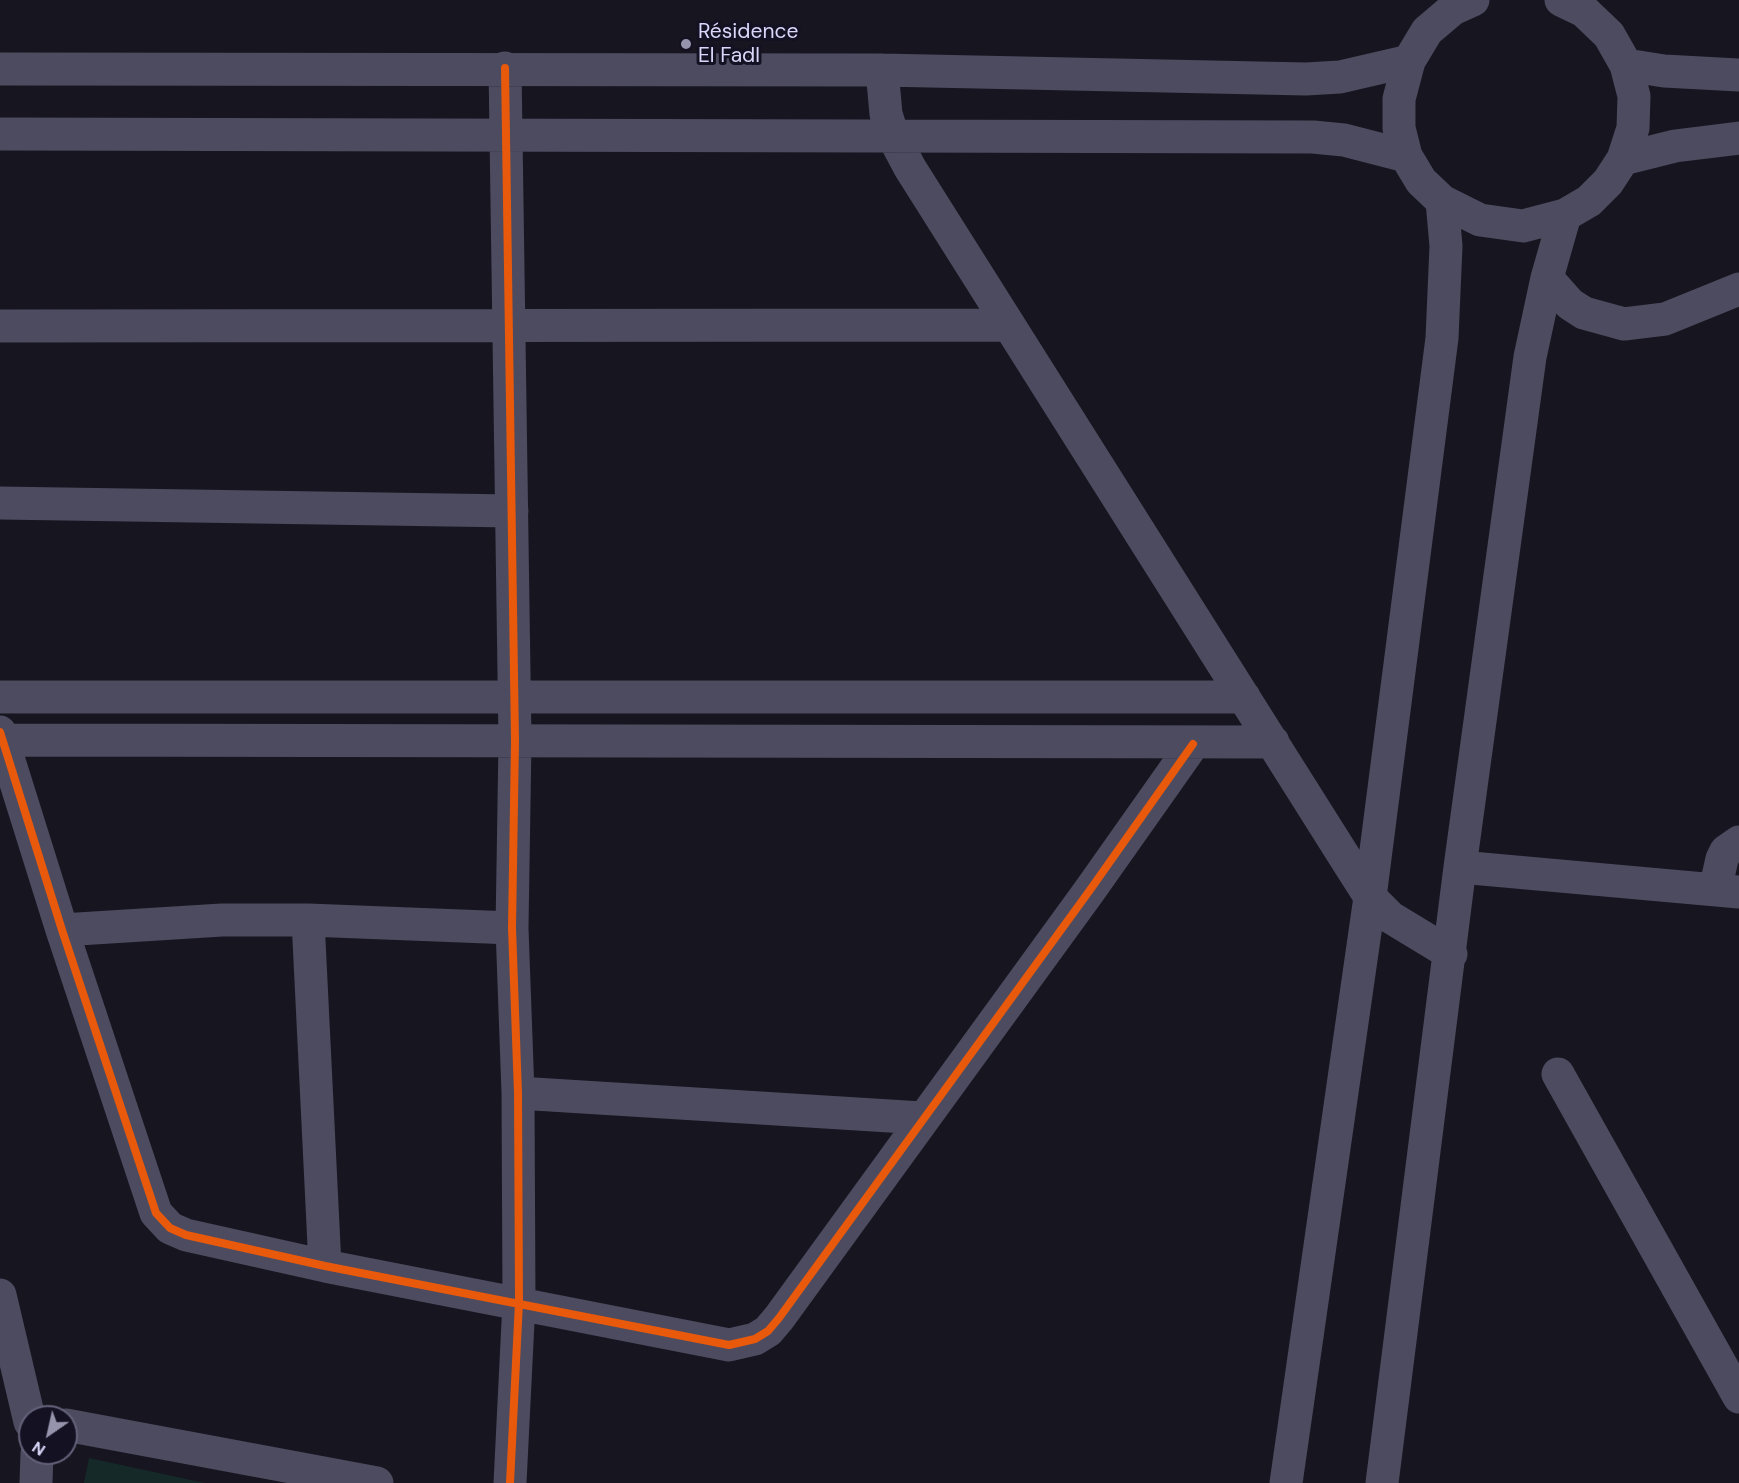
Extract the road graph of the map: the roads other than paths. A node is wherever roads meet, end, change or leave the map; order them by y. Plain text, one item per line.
1 (1473, 0) edge
2 (1561, 0) edge
3 (1409, 61) junction
4 (1626, 65) junction
5 (505, 68) junction
6 (0, 69) edge
7 (882, 69) junction
8 (1739, 75) edge
9 (0, 134) edge
10 (506, 135) junction
11 (893, 136) junction
12 (1739, 138) edge
13 (1406, 156) junction
14 (1623, 159) junction
15 (1442, 201) junction
16 (1565, 215) junction
17 (1547, 278) junction
18 (1739, 289) edge
19 (510, 325) junction
20 (1008, 325) junction
21 (0, 326) edge
22 (0, 503) edge
23 (512, 512) junction
24 (513, 695) junction
25 (784, 696) junction
26 (0, 697) edge
27 (1244, 697) junction
28 (1, 737) edge
29 (789, 740) junction
30 (515, 741) junction
31 (1273, 742) junction
32 (1193, 744) junction
33 (1739, 842) edge
34 (1461, 867) junction
35 (1727, 891) edge
36 (1370, 897) junction
37 (308, 920) junction
38 (512, 928) junction
39 (62, 930) junction
40 (1451, 954) junction
41 (1558, 1074) dead end
42 (518, 1093) junction
43 (922, 1118) junction
44 (325, 1266) junction
45 (0, 1295) edge
46 (519, 1302) junction
47 (10, 1391) edge
48 (1739, 1397) edge
49 (20, 1405) edge
50 (78, 1427) edge
51 (37, 1465) edge
52 (36, 1483) edge
53 (377, 1483) edge
54 (510, 1483) edge
55 (1286, 1483) edge
56 (1382, 1483) edge

1 - 3 street
2 - 4 street
3 - 7 street
3 - 13 street
4 - 8 street
4 - 14 street
5 - 6 street
5 - 7 street
5 - 10 street
7 - 11 street
9 - 10 street
10 - 11 street
10 - 19 street
11 - 13 street
11 - 20 street
12 - 14 street
13 - 15 street
14 - 16 street
15 - 16 street
15 - 36 street
16 - 17 street
17 - 18 street
17 - 34 street
19 - 20 street
19 - 21 street
19 - 23 street
20 - 27 street
22 - 23 street
23 - 24 street
24 - 25 street
24 - 26 street
24 - 30 street
25 - 27 street
25 - 29 street
27 - 31 street
28 - 30 street
28 - 39 street
29 - 30 street
29 - 32 street
30 - 38 street
31 - 32 street
31 - 36 street
32 - 43 street
33 - 35 street
34 - 35 street
34 - 40 street
36 - 40 street
36 - 55 street
37 - 38 street
37 - 39 street
37 - 44 street
38 - 42 street
39 - 44 street
40 - 56 street
41 - 48 street
42 - 43 street
42 - 46 street
43 - 46 street
44 - 46 street
45 - 47 street
46 - 54 street
47 - 49 street
50 - 53 street
51 - 52 street

